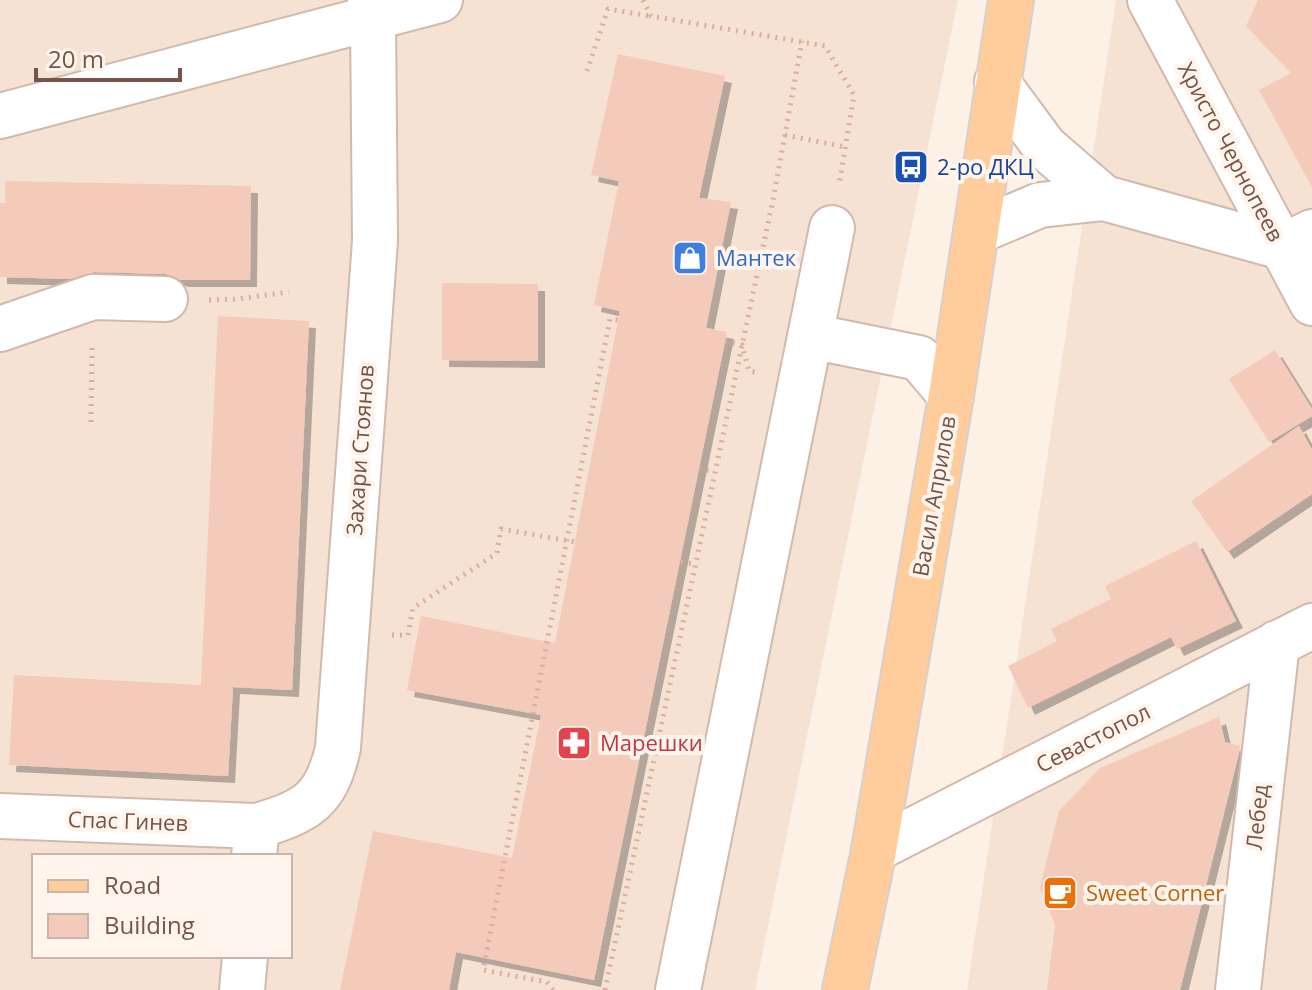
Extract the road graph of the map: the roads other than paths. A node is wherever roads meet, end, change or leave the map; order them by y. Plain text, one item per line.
1 (440, 0) edge
2 (1011, 0) edge
3 (1150, 0) edge
4 (371, 9) edge
5 (997, 82) junction
6 (0, 116) edge
7 (1104, 198) junction
8 (832, 228) road end
9 (976, 232) junction
10 (1297, 239) edge
11 (165, 299) dead end
12 (1312, 303) edge
13 (0, 329) edge
14 (961, 329) junction
15 (810, 336) junction
16 (919, 358) junction
17 (951, 396) junction
18 (1294, 634) edge
19 (0, 816) edge
20 (255, 841) edge
21 (874, 850) junction
22 (245, 958) edge
23 (242, 990) edge
24 (678, 990) edge
25 (845, 990) edge
26 (1238, 990) edge

1 - 4 street
2 - 5 main road, Васил Априлов
3 - 10 street, Христо Чернопеев
4 - 6 street
4 - 20 street, Захари Стоянов
5 - 7 street
5 - 9 main road, Васил Априлов
7 - 9 street
7 - 10 street
8 - 15 street
9 - 14 main road, Васил Априлов
10 - 12 street, Христо Чернопеев
11 - 13 street
14 - 16 street
14 - 17 main road, Васил Априлов
15 - 16 street
15 - 24 street
16 - 17 street
17 - 21 main road, Васил Априлов
18 - 21 street, Севастопол
18 - 26 street, Лебед
19 - 20 street, Спас Гинев
21 - 25 main road, Васил Априлов
22 - 23 street

